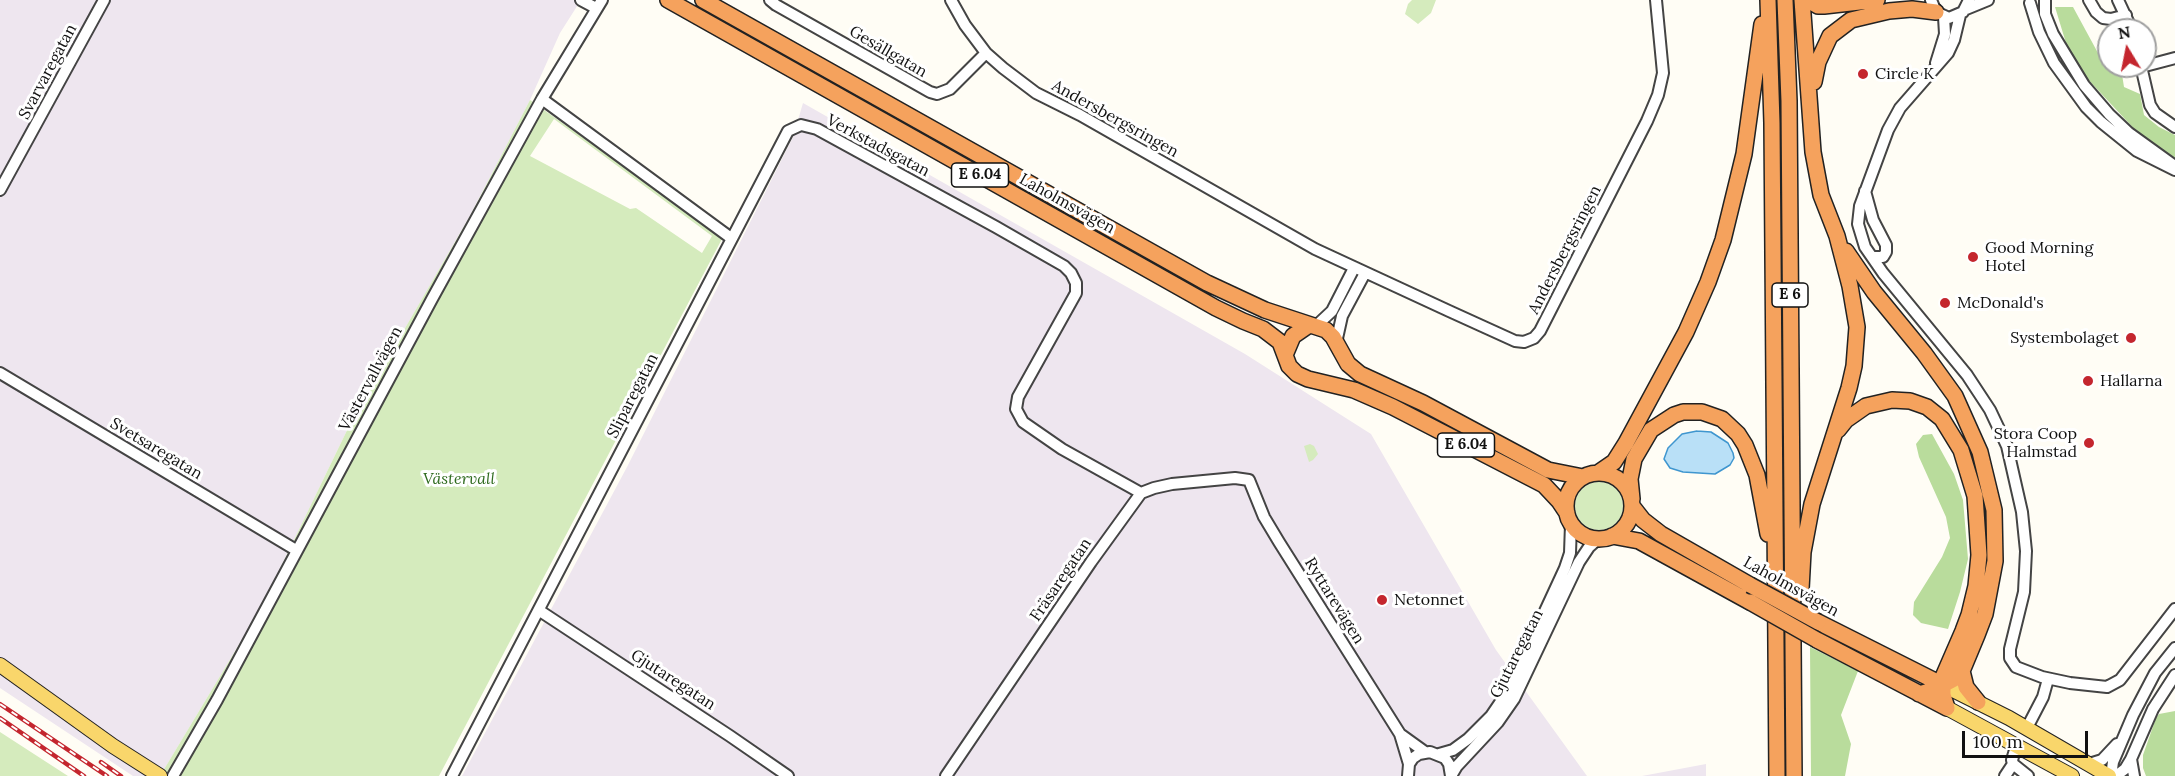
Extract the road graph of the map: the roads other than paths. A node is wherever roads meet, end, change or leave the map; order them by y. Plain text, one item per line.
1 (104, 0) edge
2 (581, 0) edge
3 (668, 0) edge
4 (703, 0) edge
5 (770, 0) edge
6 (951, 0) edge
7 (1656, 0) edge
8 (1767, 0) edge
9 (1785, 0) edge
10 (1802, 0) edge
11 (1808, 0) edge
12 (1877, 0) edge
13 (1988, 0) edge
14 (2044, 0) edge
15 (2089, 0) edge
16 (2118, 0) edge
17 (2026, 1) edge
18 (599, 4) edge
19 (1965, 8) edge
20 (1937, 10) edge
21 (2126, 15) junction
22 (2127, 18) edge
23 (986, 52) junction
24 (2175, 58) edge
25 (2157, 62) edge
26 (1935, 66) junction
27 (2145, 78) edge
28 (542, 99) junction
29 (1810, 102) junction
30 (2175, 126) edge
31 (2175, 168) edge
32 (0, 190) edge
33 (1865, 191) junction
34 (1836, 236) junction
35 (731, 238) junction
36 (1872, 257) junction
37 (1354, 268) junction
38 (1365, 273) junction
39 (1313, 326) junction
40 (1336, 343) junction
41 (1285, 355) junction
42 (0, 373) edge
43 (1834, 435) junction
44 (1599, 473) junction
45 (1583, 477) junction
46 (1141, 493) junction
47 (1632, 503) junction
48 (1569, 518) junction
49 (1605, 538) junction
50 (296, 550) junction
51 (1776, 586) junction
52 (2175, 609) edge
53 (540, 611) junction
54 (2175, 648) edge
55 (1949, 662) junction
56 (0, 665) edge
57 (1962, 671) junction
58 (1919, 674) junction
59 (2175, 675) edge
60 (2048, 679) junction
61 (1942, 686) junction
62 (1918, 694) junction
63 (1978, 702) junction
64 (1947, 708) junction
65 (1793, 721) junction
66 (2030, 722) dead end
67 (1400, 734) junction
68 (2124, 734) junction
69 (2015, 750) dead end
70 (1425, 752) junction
71 (1439, 754) junction
72 (2132, 759) junction
73 (1409, 764) junction
74 (2013, 764) junction
75 (2089, 764) junction
76 (158, 775) edge
77 (173, 776) edge
78 (452, 776) edge
79 (788, 776) edge
80 (946, 776) edge
81 (1408, 776) edge
82 (1451, 776) edge
83 (1777, 776) edge
84 (1794, 776) edge
85 (2005, 776) edge
86 (2028, 776) edge
87 (2072, 776) edge
88 (2110, 776) edge
89 (2116, 776) edge
90 (2134, 776) edge

1 - 32 street, Svarvaregatan
2 - 18 street
3 - 41 highway, Laholmsvägen / E 6.04
4 - 39 highway, Laholmsvägen / E 6.04
5 - 23 street, Gesällgatan
6 - 23 street, Andersbergsringen
7 - 38 street, Andersbergsringen
8 - 44 highway
8 - 51 highway, E 6
9 - 65 highway, E 6
10 - 29 highway
11 - 12 highway
13 - 19 street
14 - 17 street
14 - 31 street
15 - 21 street
16 - 21 street
17 - 31 street
18 - 28 street, Västervallvägen
19 - 20 street
19 - 26 street
20 - 26 street
20 - 29 highway
21 - 22 street
23 - 37 street, Andersbergsringen
24 - 25 street
26 - 33 street
27 - 30 street
28 - 35 street
28 - 50 street, Västervallvägen
29 - 34 highway
33 - 36 street
33 - 36 street
34 - 43 highway
34 - 57 highway
35 - 46 street, Verkstadsgatan
35 - 53 street, Sliparegatan
36 - 60 street
37 - 38 street, Andersbergsringen
37 - 39 street
38 - 40 street
39 - 40 highway, Laholmsvägen / E 6.04
39 - 41 highway
40 - 45 highway, Laholmsvägen / E 6.04
41 - 48 highway, Laholmsvägen / E 6.04
42 - 50 street, Svetsaregatan
43 - 55 highway
43 - 65 highway
44 - 45 highway, Laholmsvägen
44 - 47 highway, Laholmsvägen
45 - 48 highway
46 - 67 street, Ryttarevägen
46 - 80 street, Fräsaregatan
47 - 49 highway
47 - 51 highway
47 - 58 highway, Laholmsvägen, bridge
48 - 49 highway, Laholmsvägen
48 - 71 street, Gjutaregatan
49 - 62 highway, Laholmsvägen, bridge
49 - 82 street, Gjutaregatan
50 - 77 street, Västervallvägen
51 - 83 highway, E 6
52 - 60 street
53 - 78 street, Sliparegatan
53 - 79 street, Gjutaregatan
54 - 68 street
55 - 58 highway
55 - 61 highway
56 - 76 main road
57 - 61 highway
57 - 63 highway
58 - 61 highway, Laholmsvägen
59 - 72 street
60 - 66 street
61 - 62 highway
61 - 63 main road, Laholmsvägen
61 - 64 highway
62 - 64 highway, Laholmsvägen
63 - 75 main road, Laholmsvägen
64 - 87 main road, Laholmsvägen
65 - 84 highway, E 6
67 - 70 street, Ryttarevägen
67 - 73 street, Ryttarevägen
68 - 75 street
68 - 88 street
69 - 74 street
70 - 71 street, Ryttarevägen
70 - 73 street
71 - 82 street
72 - 89 street
72 - 90 street
73 - 81 street, Ryttarevägen
74 - 85 street
74 - 86 street
75 - 88 main road, Laholmsvägen

